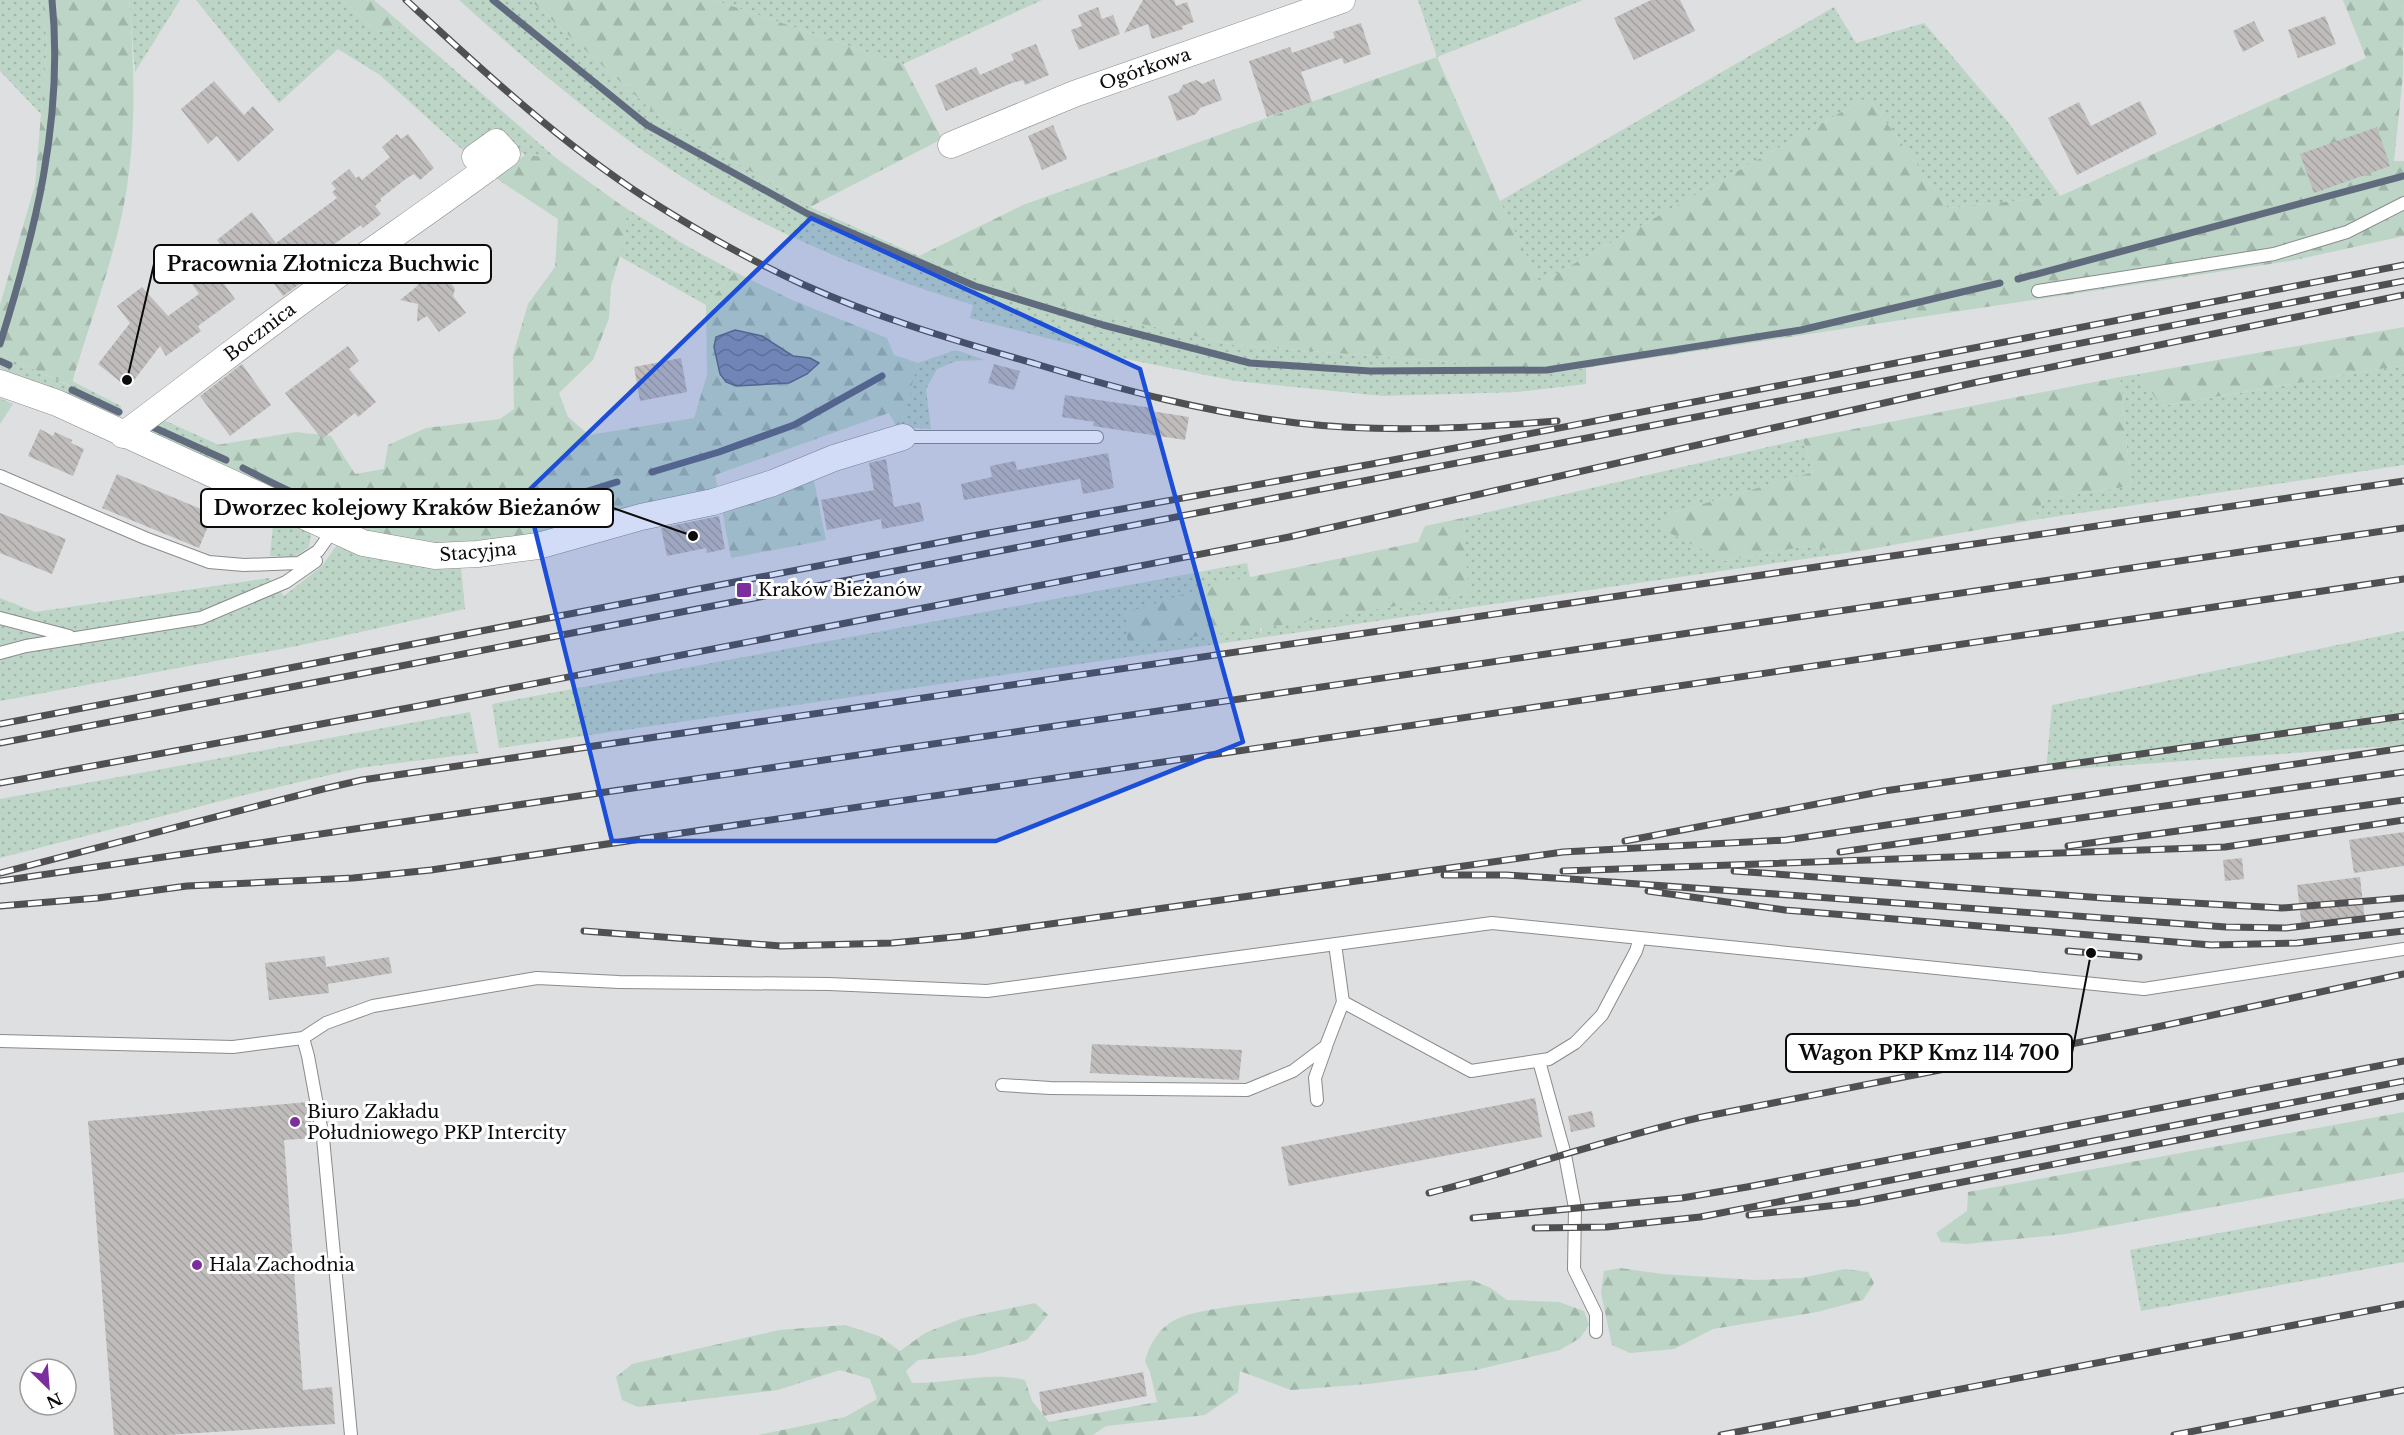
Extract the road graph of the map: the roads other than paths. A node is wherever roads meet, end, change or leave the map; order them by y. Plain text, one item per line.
1 (1342, 0) edge
2 (951, 145) dead end
3 (487, 169) dead end
4 (2404, 203) edge
5 (2038, 291) dead end
6 (0, 383) edge
7 (123, 435) junction
8 (903, 437) joint
9 (1097, 437) dead end
10 (0, 476) edge
11 (328, 537) junction
12 (0, 618) edge
13 (76, 638) junction
14 (0, 653) edge
15 (1640, 938) junction
16 (1335, 944) junction
17 (2404, 948) edge
18 (1343, 1002) junction
19 (303, 1038) junction
20 (0, 1041) edge
21 (1326, 1046) junction
22 (1539, 1061) junction
23 (1002, 1084) dead end
24 (1317, 1100) dead end
25 (1596, 1332) dead end
26 (351, 1435) edge

1 - 2 street, Ogórkowa
3 - 7 street, Bocznica
4 - 5 lane
6 - 7 street, Stacyjna
7 - 11 street, Stacyjna
8 - 9 lane
8 - 11 street, Stacyjna
10 - 11 lane
11 - 13 lane
12 - 13 lane
13 - 14 lane
15 - 16 lane
15 - 17 lane
15 - 22 lane
16 - 18 lane
16 - 19 lane
18 - 21 lane
18 - 22 lane
19 - 20 lane
19 - 26 lane
21 - 23 lane
21 - 24 lane
22 - 25 lane

